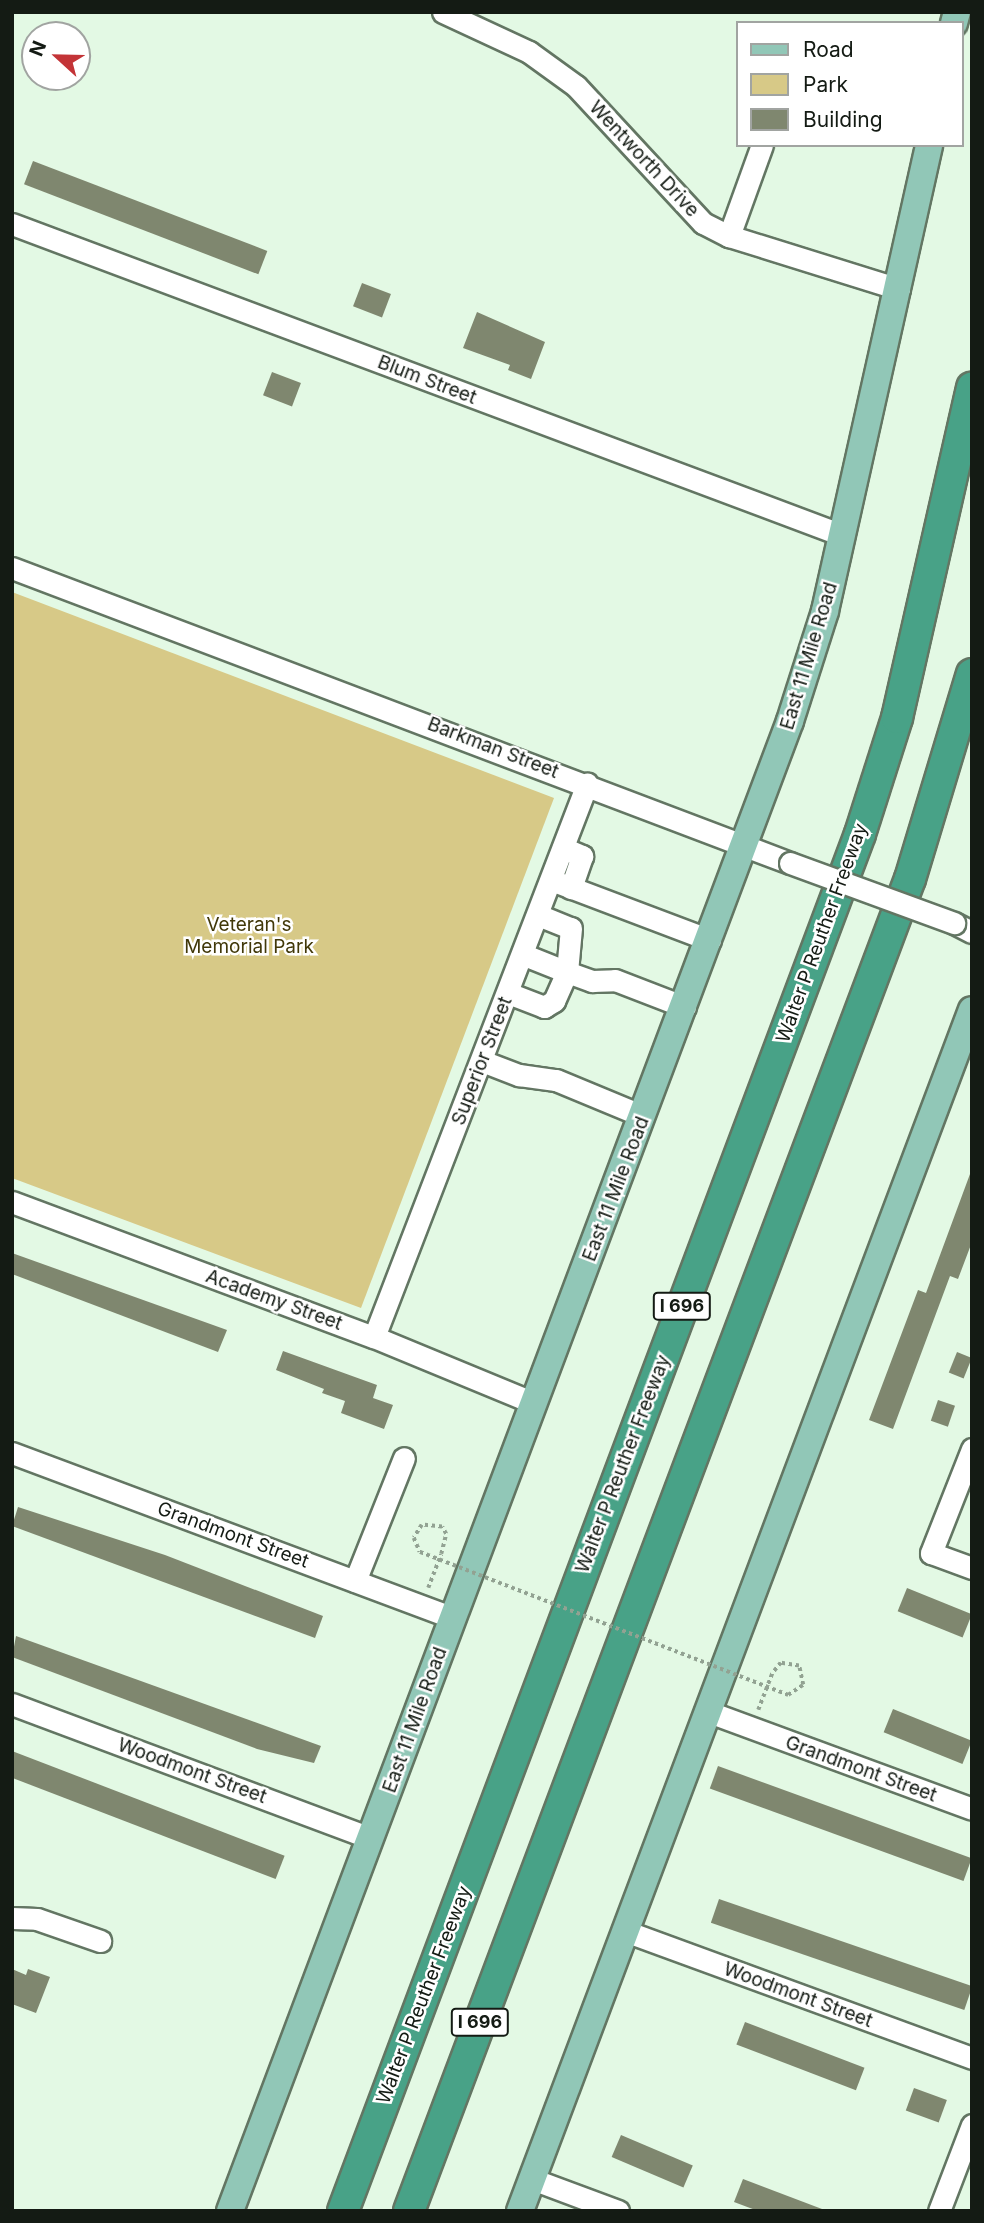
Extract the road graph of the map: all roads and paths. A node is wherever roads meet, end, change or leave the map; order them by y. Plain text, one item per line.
1 (443, 12) edge
2 (761, 147) edge
3 (929, 147) edge
4 (12, 224) edge
5 (729, 236) junction
6 (899, 289) junction
7 (972, 387) edge
8 (842, 536) junction
9 (12, 568) edge
10 (972, 674) edge
11 (587, 784) junction
12 (745, 847) junction
13 (561, 884) junction
14 (538, 915) junction
15 (963, 928) edge
16 (710, 940) junction
17 (523, 954) junction
18 (567, 972) junction
19 (508, 993) junction
20 (685, 1007) junction
21 (972, 1010) edge
22 (964, 1052) edge
23 (482, 1061) junction
24 (643, 1116) junction
25 (12, 1202) edge
26 (374, 1337) junction
27 (534, 1404) junction
28 (972, 1449) edge
29 (12, 1453) edge
30 (404, 1458) dead end
31 (972, 1568) edge
32 (355, 1581) junction
33 (439, 1594) dead end
34 (453, 1618) junction
35 (12, 1704) edge
36 (709, 1712) junction
37 (751, 1729) junction
38 (972, 1810) edge
39 (371, 1838) junction
40 (12, 1918) edge
41 (625, 1931) junction
42 (100, 1941) dead end
43 (972, 2058) edge
44 (972, 2125) edge
45 (532, 2179) junction
46 (230, 2211) edge
47 (343, 2211) edge
48 (409, 2211) edge
49 (520, 2211) edge
50 (618, 2211) edge
51 (939, 2211) edge

1 - 5 street, Wentworth Drive
2 - 5 street
3 - 6 main road, East 11 Mile Road
4 - 8 street, Blum Street
5 - 6 street, Wentworth Drive
6 - 8 main road, East 11 Mile Road
7 - 47 highway, Walter P Reuther Freeway / I 696
8 - 12 main road, East 11 Mile Road
9 - 11 street, Barkman Street
10 - 48 highway, I 696
11 - 12 street, Barkman Street
11 - 13 street, Superior Street
12 - 15 street, Barkman Street, bridge
12 - 16 main road, East 11 Mile Road
13 - 14 street, Superior Street
13 - 16 street
14 - 17 street, Superior Street
14 - 18 street
16 - 20 main road, East 11 Mile Road
17 - 18 street
17 - 19 street, Superior Street
18 - 19 street
18 - 20 street
19 - 23 street, Superior Street
20 - 24 main road, East 11 Mile Road
21 - 22 main road
22 - 36 main road
23 - 24 street
23 - 26 street, Superior Street
24 - 27 main road, East 11 Mile Road
25 - 26 street, Academy Street
26 - 27 street, Academy Street
27 - 34 main road, East 11 Mile Road
28 - 31 street
29 - 32 street, Grandmont Street
30 - 32 street
32 - 34 street, Grandmont Street
33 - 37 path, bridge
34 - 39 main road, East 11 Mile Road
35 - 39 street, Woodmont Street
36 - 37 street, Grandmont Street
36 - 41 main road
37 - 38 street, Grandmont Street
39 - 46 main road, East 11 Mile Road
40 - 42 street
41 - 43 street, Woodmont Street
41 - 45 main road
44 - 51 street
45 - 49 main road
45 - 50 street

